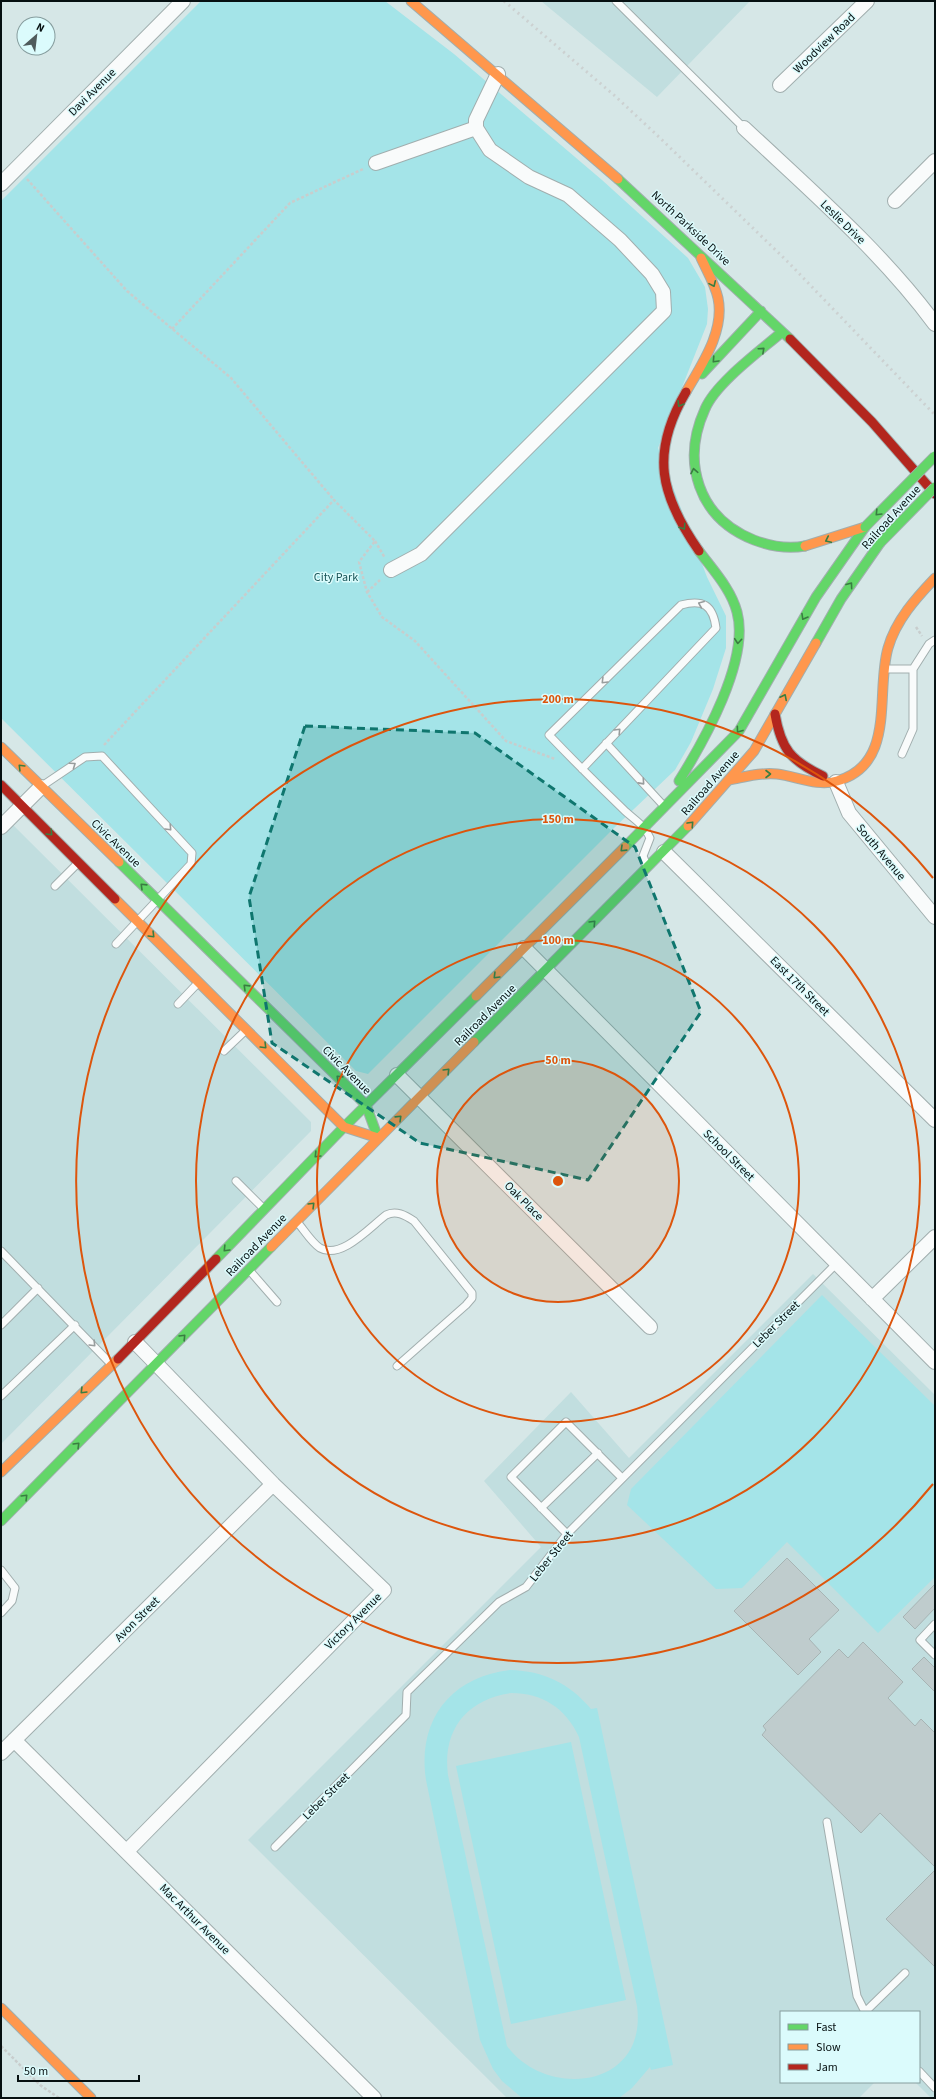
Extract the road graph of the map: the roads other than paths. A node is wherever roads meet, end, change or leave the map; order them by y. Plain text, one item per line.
1 (183, 1) edge
2 (410, 1) edge
3 (616, 1) edge
4 (867, 1) edge
5 (498, 74) junction
6 (780, 85) dead end
7 (476, 128) junction
8 (744, 128) joint
9 (935, 161) edge
10 (376, 163) road end
11 (1, 184) edge
12 (896, 201) dead end
13 (697, 249) junction
14 (761, 311) junction
15 (935, 324) edge
16 (782, 332) junction
17 (691, 385) junction
18 (935, 456) edge
19 (935, 487) edge
20 (935, 494) edge
21 (865, 527) junction
22 (392, 570) dead end
23 (935, 578) edge
24 (932, 642) edge
25 (884, 669) junction
26 (913, 669) junction
27 (775, 714) junction
28 (606, 743) junction
29 (1, 747) edge
30 (902, 754) dead end
31 (582, 769) junction
32 (730, 780) junction
33 (836, 782) junction
34 (1, 785) edge
35 (41, 787) junction
36 (663, 805) junction
37 (22, 806) junction
38 (651, 820) junction
39 (1, 827) edge
40 (645, 828) junction
41 (664, 852) junction
42 (79, 862) junction
43 (648, 868) junction
44 (55, 886) dead end
45 (158, 901) junction
46 (935, 917) edge
47 (138, 922) junction
48 (116, 944) dead end
49 (524, 948) junction
50 (546, 971) junction
51 (199, 982) junction
52 (178, 1004) dead end
53 (247, 1029) junction
54 (224, 1051) dead end
55 (397, 1075) junction
56 (419, 1099) junction
57 (366, 1105) junction
58 (935, 1120) edge
59 (344, 1127) junction
60 (378, 1138) junction
61 (236, 1181) dead end
62 (264, 1210) junction
63 (296, 1221) junction
64 (935, 1237) edge
65 (1, 1251) edge
66 (836, 1264) junction
67 (249, 1269) junction
68 (38, 1288) junction
69 (872, 1299) junction
70 (277, 1302) dead end
71 (1, 1325) edge
72 (75, 1325) junction
73 (650, 1327) dead end
74 (135, 1342) junction
75 (935, 1362) edge
76 (111, 1364) junction
77 (156, 1365) junction
78 (397, 1366) dead end
79 (1, 1396) edge
80 (598, 1453) junction
81 (1, 1472) edge
82 (622, 1478) junction
83 (273, 1484) junction
84 (541, 1508) junction
85 (1, 1521) edge
86 (567, 1534) junction
87 (1, 1570) edge
88 (1, 1613) edge
89 (935, 1624) edge
90 (935, 1655) edge
91 (14, 1740) junction
92 (1, 1753) edge
93 (827, 1822) dead end
94 (275, 1847) dead end
95 (127, 1851) junction
96 (905, 1973) dead end
97 (1, 2008) edge
98 (864, 2011) edge
99 (866, 2011) edge
100 (920, 2072) edge
101 (935, 2088) edge
102 (91, 2098) edge
103 (374, 2098) edge

1 - 11 street, Davi Avenue
2 - 5 main road, North Parkside Drive
3 - 8 lane
4 - 6 street, Woodview Road
5 - 7 street
5 - 13 main road, North Parkside Drive
7 - 10 street
7 - 22 street
8 - 15 street, Leslie Drive
9 - 12 street
13 - 14 main road, North Parkside Drive
13 -> 17 main road
14 - 16 main road, North Parkside Drive
14 -> 17 main road
16 - 20 main road, North Parkside Drive
21 -> 16 main road
17 -> 36 main road
18 -> 21 main road, Railroad Avenue, bridge
27 -> 19 main road, Railroad Avenue, bridge
21 -> 38 main road, Railroad Avenue
23 - 25 main road
24 - 26 lane
25 - 26 lane
25 - 33 main road
26 - 30 lane
27 - 32 main road, Railroad Avenue
27 - 33 main road
28 - 31 lane
28 -> 31 lane
28 -> 36 lane
35 -> 29 main road, Civic Avenue
31 - 40 lane
32 -> 33 main road
41 -> 32 main road, Railroad Avenue
33 - 46 street, South Avenue
34 - 37 main road
35 - 37 street
45 -> 35 main road, Civic Avenue
35 -> 45 lane
36 - 38 main road
37 - 39 street
37 -> 42 main road
38 - 40 main road, Railroad Avenue
40 - 43 lane
40 -> 49 main road, Railroad Avenue
41 - 43 main road, Railroad Avenue
41 - 58 street, East 17th Street
42 - 44 lane
42 - 47 main road
50 -> 43 main road, Railroad Avenue
45 - 47 lane
57 -> 45 main road, Civic Avenue
47 - 48 lane
47 -> 51 main road
49 - 50 street, School Street
49 -> 55 main road, Railroad Avenue
56 -> 50 main road, Railroad Avenue
50 - 66 street, School Street
51 - 52 lane
51 - 53 main road
53 - 54 lane
53 -> 59 main road
55 - 56 street, Oak Place
55 - 57 main road, Railroad Avenue
60 -> 56 main road, Railroad Avenue
56 - 73 street, Oak Place
57 - 59 main road, Railroad Avenue
57 - 60 main road, Civic Avenue
59 - 60 main road
59 -> 62 main road, Railroad Avenue
63 -> 60 main road, Railroad Avenue
61 - 62 lane
62 -> 74 main road, Railroad Avenue
63 - 67 main road, Railroad Avenue
63 - 78 lane
64 - 69 street
65 - 68 lane
66 - 69 street, School Street
66 - 82 lane, Leber Street
67 - 70 lane
77 -> 67 main road, Railroad Avenue
68 - 71 lane
68 - 72 lane
69 - 75 street, School Street
72 -> 76 lane
72 - 79 lane
74 - 76 main road, Railroad Avenue
74 - 77 street, Victory Avenue
76 -> 81 main road, Railroad Avenue
77 - 83 street, Victory Avenue
85 -> 77 main road, Railroad Avenue
80 - 82 lane
80 - 84 lane
80 - 84 lane
82 - 86 lane, Leber Street
83 - 91 street, Avon Street
83 - 95 street, Victory Avenue
84 - 86 lane
86 - 94 lane, Leber Street
87 - 88 lane
89 - 90 lane
91 - 92 street, Avon Street
91 - 95 street, Mac Arthur Avenue
93 - 98 lane
95 - 103 street, Mac Arthur Avenue
96 - 99 lane
97 - 102 main road
100 - 101 lane

